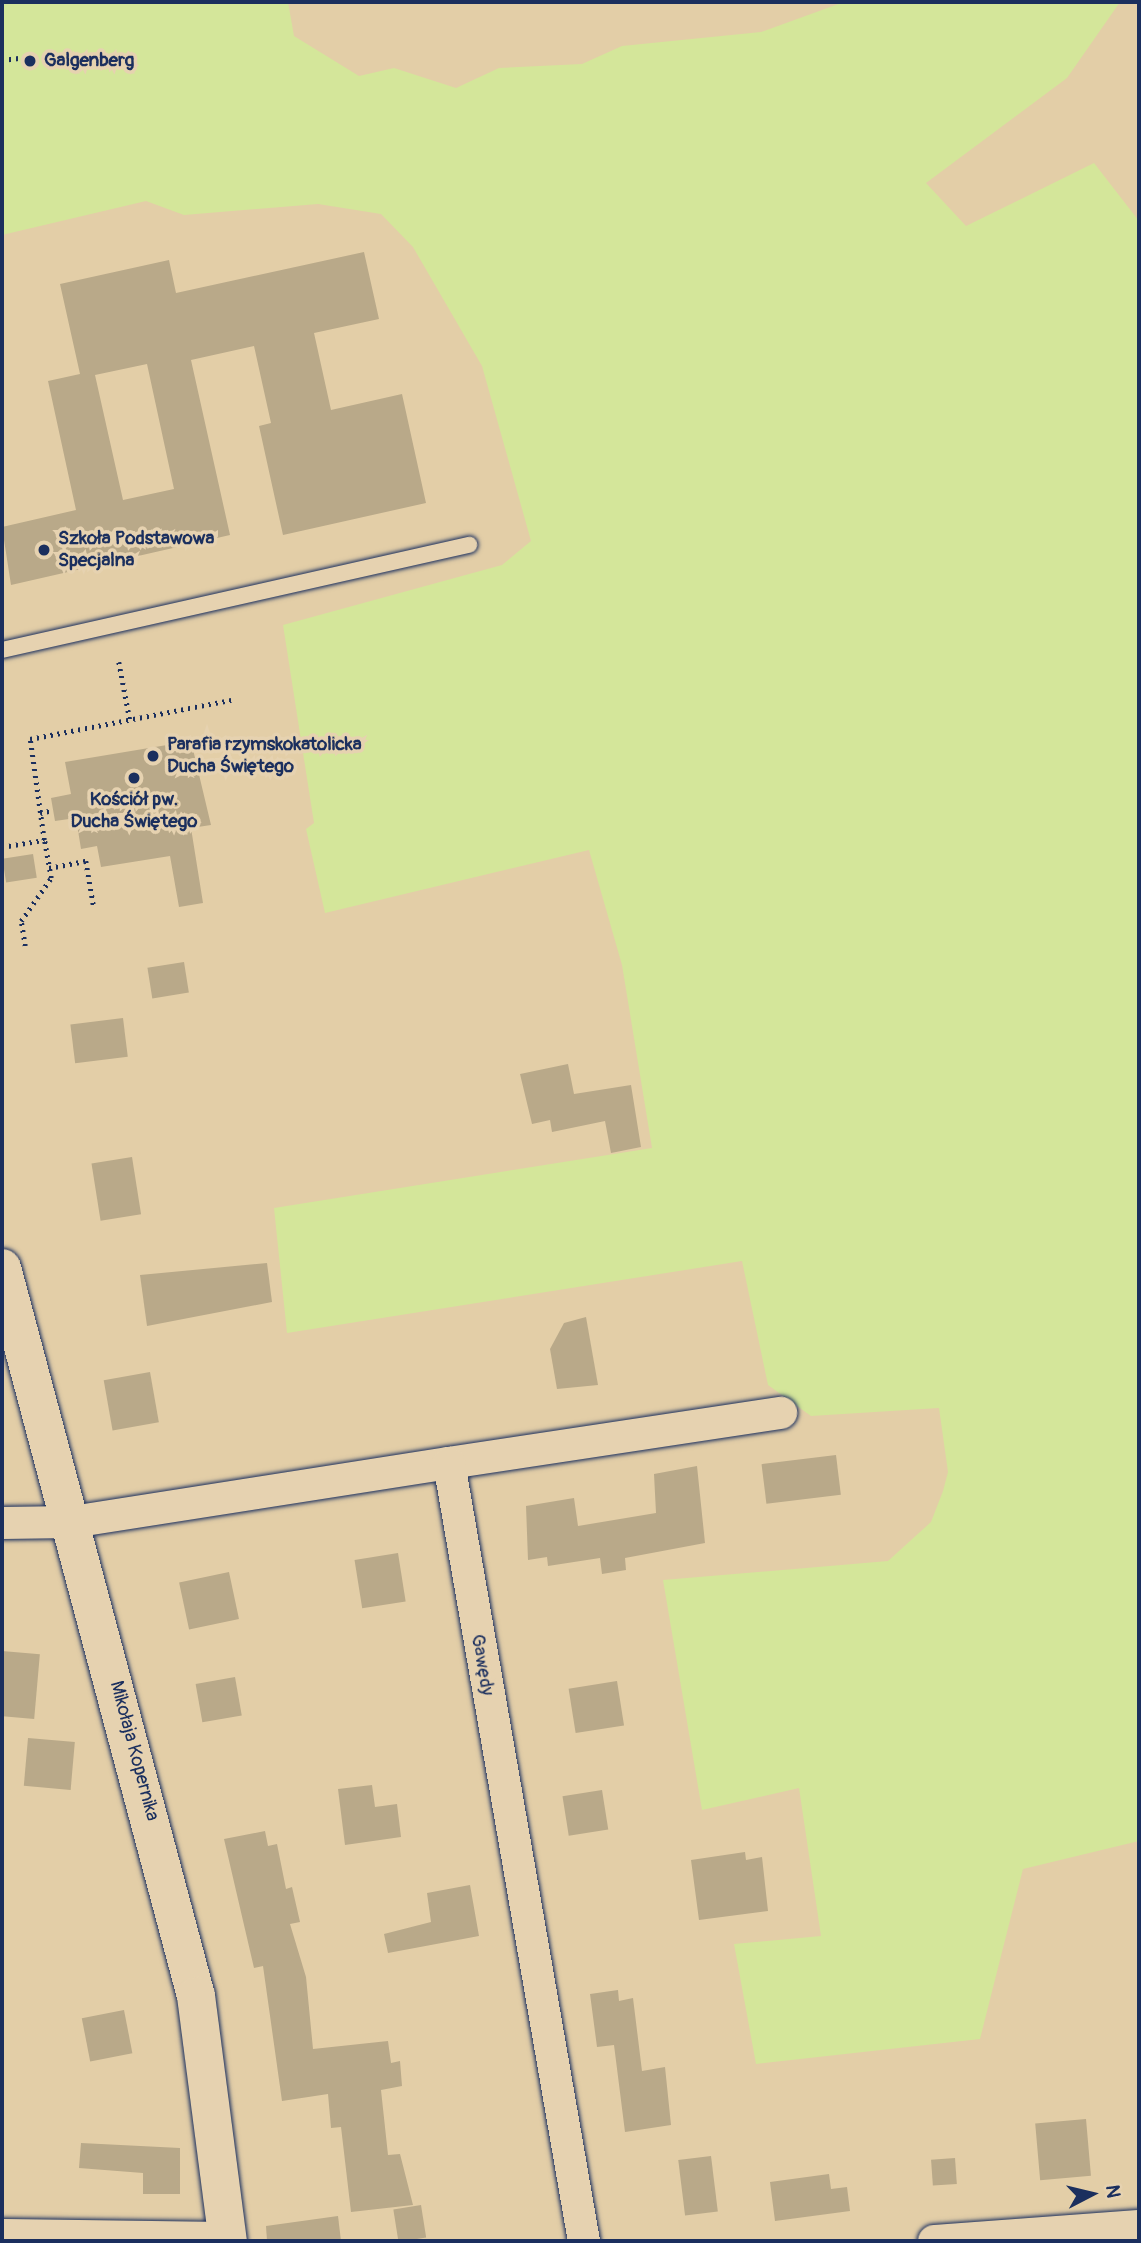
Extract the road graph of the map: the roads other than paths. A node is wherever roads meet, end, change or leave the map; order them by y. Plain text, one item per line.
1 (469, 545) dead end
2 (2, 650) edge
3 (2, 1268) edge
4 (781, 1413) dead end
5 (449, 1463) junction
6 (72, 1522) junction
7 (2, 1523) edge
8 (1139, 2226) edge
9 (2, 2235) edge
10 (228, 2240) edge
11 (584, 2241) edge
12 (934, 2241) edge

1 - 2 lane
3 - 6 street, Mikołaja Kopernika
4 - 5 street
5 - 6 street
5 - 11 street, Gawędy
6 - 7 street
6 - 10 street, Mikołaja Kopernika
8 - 12 street
9 - 10 street

